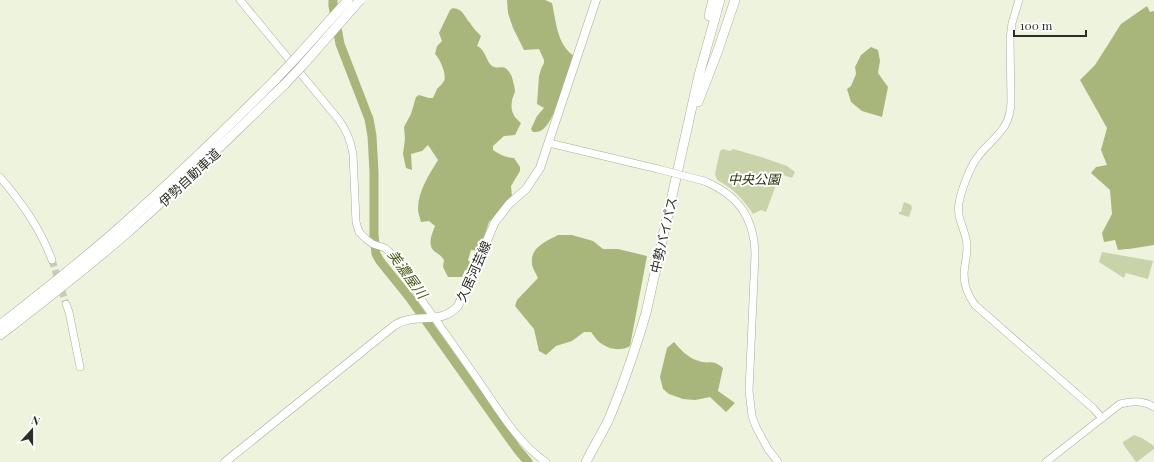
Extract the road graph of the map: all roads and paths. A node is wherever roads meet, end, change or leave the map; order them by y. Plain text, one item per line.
1 (240, 0) edge
2 (348, 0) edge
3 (360, 0) edge
4 (596, 0) edge
5 (713, 0) edge
6 (720, 0) edge
7 (735, 0) edge
8 (1019, 0) edge
9 (692, 105) junction
10 (549, 142) junction
11 (0, 177) edge
12 (674, 187) junction
13 (84, 258) junction
14 (52, 260) tunnel mouth
15 (66, 304) tunnel mouth
16 (38, 306) junction
17 (432, 318) junction
18 (0, 320) edge
19 (0, 325) edge
20 (0, 335) edge
21 (0, 341) edge
22 (80, 367) dead end
23 (1154, 407) edge
24 (1102, 418) junction
25 (225, 462) edge
26 (546, 462) edge
27 (586, 462) edge
28 (778, 462) edge
29 (1046, 462) edge

1 - 17 street
2 - 13 highway, 伊勢自動車道, bridge
3 - 16 highway, 伊勢自動車道, bridge
4 - 10 main road, 久居河芸線
5 - 9 highway
6 - 9 highway, 中勢バイパス
7 - 12 highway
8 - 24 street
9 - 12 highway, 中勢バイパス
10 - 17 main road, 久居河芸線
10 - 28 street, bridge
11 - 14 street
12 - 27 highway, 中勢バイパス
13 - 18 highway
13 - 19 highway, 伊勢自動車道
15 - 22 street
16 - 20 highway, 伊勢自動車道
16 - 21 highway
17 - 25 main road, 久居河芸線
17 - 26 street
23 - 24 street
24 - 29 street

